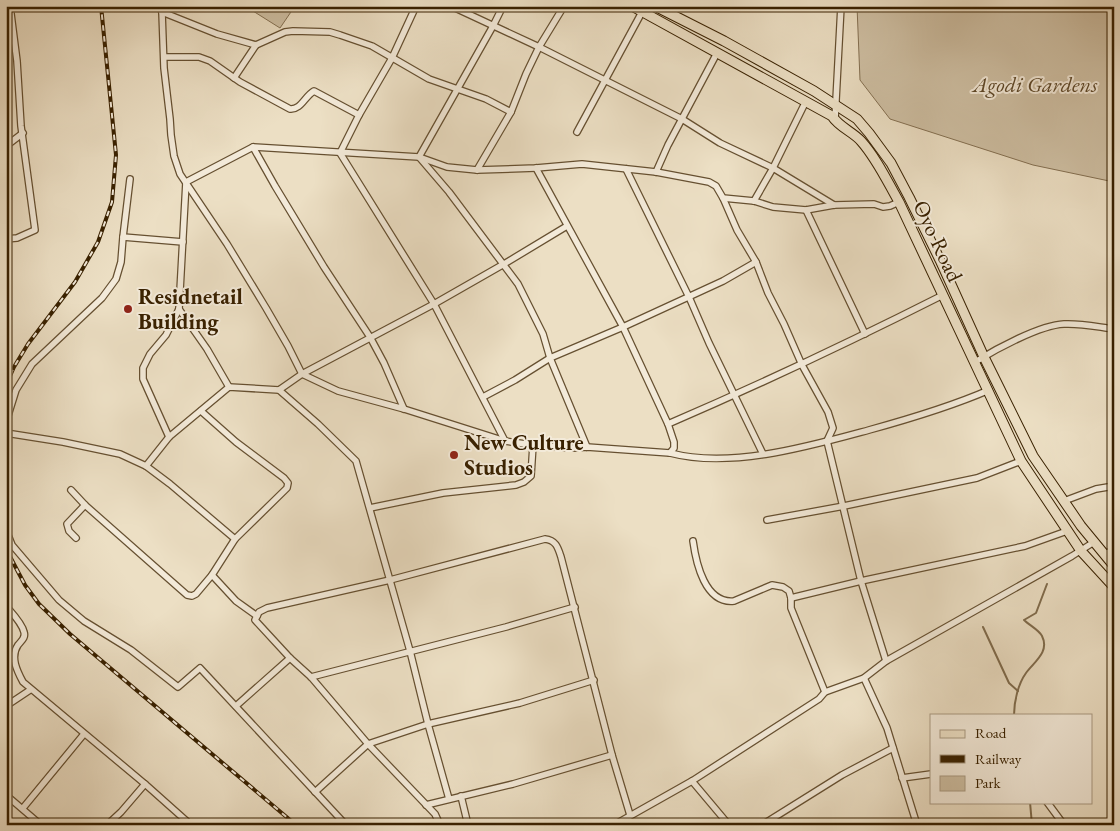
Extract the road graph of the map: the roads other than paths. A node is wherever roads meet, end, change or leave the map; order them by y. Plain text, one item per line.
1 (10, 6) edge
2 (416, 6) edge
3 (451, 6) edge
4 (503, 6) edge
5 (564, 6) edge
6 (632, 6) edge
7 (655, 6) edge
8 (841, 6) edge
9 (160, 9) edge
10 (642, 12) junction
11 (670, 14) junction
12 (665, 24) junction
13 (494, 26) junction
14 (256, 45) junction
15 (539, 46) junction
16 (717, 53) junction
17 (164, 57) junction
18 (392, 58) junction
19 (234, 78) junction
20 (605, 80) junction
21 (457, 90) junction
22 (806, 101) junction
23 (835, 106) junction
24 (511, 112) junction
25 (359, 115) junction
26 (682, 119) junction
27 (835, 121) junction
28 (577, 132) dead end
29 (23, 133) junction
30 (6, 146) edge
31 (253, 148) junction
32 (340, 153) junction
33 (419, 156) junction
34 (536, 168) junction
35 (773, 168) junction
36 (626, 169) junction
37 (477, 170) junction
38 (656, 172) junction
39 (130, 179) dead end
40 (186, 182) junction
41 (723, 198) junction
42 (754, 201) junction
43 (899, 202) junction
44 (834, 205) junction
45 (806, 210) junction
46 (567, 226) junction
47 (123, 237) junction
48 (6, 239) edge
49 (183, 242) junction
50 (756, 262) junction
51 (504, 264) junction
52 (943, 295) junction
53 (689, 297) junction
54 (434, 304) junction
55 (179, 309) junction
56 (623, 328) junction
57 (1114, 329) edge
58 (866, 334) junction
59 (370, 337) junction
60 (984, 357) junction
61 (550, 358) junction
62 (975, 362) junction
63 (802, 364) junction
64 (302, 374) junction
65 (229, 387) junction
66 (279, 390) junction
67 (988, 390) junction
68 (735, 396) junction
69 (483, 397) junction
70 (404, 409) junction
71 (201, 411) junction
72 (6, 422) edge
73 (668, 424) junction
74 (6, 433) edge
75 (169, 437) junction
76 (505, 441) junction
77 (828, 441) junction
78 (533, 446) junction
79 (587, 447) junction
80 (670, 453) junction
81 (763, 454) junction
82 (1021, 461) junction
83 (146, 466) junction
84 (1114, 486) edge
85 (71, 490) dead end
86 (1064, 501) junction
87 (85, 505) junction
88 (844, 506) junction
89 (370, 508) junction
90 (767, 520) dead end
91 (6, 530) edge
92 (1067, 531) junction
93 (76, 538) dead end
94 (235, 539) junction
95 (693, 541) dead end
96 (1094, 542) junction
97 (1114, 549) edge
98 (1081, 550) junction
99 (1104, 555) junction
100 (1114, 566) edge
101 (212, 576) junction
102 (390, 580) junction
103 (861, 581) junction
104 (1114, 587) edge
105 (791, 598) junction
106 (6, 606) edge
107 (575, 607) junction
108 (257, 616) junction
109 (410, 651) junction
110 (290, 658) junction
111 (886, 662) junction
112 (311, 677) junction
113 (864, 678) junction
114 (594, 680) junction
115 (30, 690) junction
116 (825, 692) junction
117 (6, 706) edge
118 (236, 706) junction
119 (428, 724) junction
120 (84, 734) junction
121 (368, 744) junction
122 (893, 748) junction
123 (612, 755) junction
124 (930, 774) edge
125 (902, 778) junction
126 (692, 781) junction
127 (145, 784) junction
128 (315, 792) junction
129 (6, 795) edge
130 (461, 796) junction
131 (449, 799) junction
132 (1048, 804) edge
133 (426, 805) junction
134 (23, 808) junction
135 (630, 815) junction
136 (41, 825) edge
137 (107, 825) edge
138 (191, 825) edge
139 (346, 825) edge
140 (440, 825) edge
141 (468, 825) edge
142 (614, 825) edge
143 (729, 825) edge
144 (762, 825) edge
145 (917, 825) edge
146 (1064, 825) edge

1 - 29 street
2 - 18 street
3 - 13 street
4 - 13 street
5 - 15 street
6 - 10 main road, Oyo Road
7 - 11 main road, Oyo Road
8 - 23 street
9 - 14 street
9 - 17 street
10 - 12 main road, Oyo Road
10 - 20 street
11 - 12 main road
11 - 23 main road, Oyo Road
12 - 16 main road, Oyo Road
13 - 15 street
13 - 21 street
14 - 18 street
14 - 19 street
15 - 20 street
15 - 24 street
16 - 22 main road, Oyo Road
16 - 26 street
17 - 19 street
17 - 40 street
18 - 21 street
18 - 25 street
19 - 25 street
20 - 26 street
20 - 28 street
21 - 24 street
21 - 33 street
22 - 27 main road, Oyo Road
22 - 35 street
23 - 27 street
23 - 60 main road, Oyo Road
24 - 37 street
25 - 32 street
26 - 35 street
26 - 38 street
27 - 43 main road, Oyo Road
29 - 30 street
29 - 48 street
31 - 32 street
31 - 40 street
31 - 59 street
32 - 33 street
32 - 54 street
33 - 37 street
33 - 51 street
34 - 36 street
34 - 37 street
34 - 46 street
35 - 42 street
35 - 44 street
36 - 38 street
36 - 53 street
38 - 41 street
39 - 47 street
40 - 49 street
40 - 64 street
41 - 42 street
41 - 50 street
42 - 45 street
43 - 44 street
43 - 52 main road, Oyo Road
44 - 45 street
45 - 58 street
46 - 51 street
46 - 56 street
47 - 49 street
47 - 72 street
49 - 55 street
50 - 53 street
50 - 63 street
51 - 54 street
51 - 61 street
52 - 58 street
52 - 62 main road, Oyo Road
53 - 56 street
53 - 68 street
54 - 59 street
54 - 69 street
55 - 65 street
55 - 75 street
56 - 61 street
56 - 73 street
57 - 60 street
58 - 63 street
59 - 64 street
59 - 70 street
60 - 62 street
60 - 86 main road, Oyo Road
61 - 69 street
61 - 79 street
62 - 67 main road, Oyo Road
63 - 68 street
63 - 77 street
64 - 66 street
64 - 70 street
65 - 66 street
65 - 71 street
66 - 89 street
67 - 77 street
67 - 82 main road, Oyo Road
68 - 73 street
68 - 81 street
69 - 76 street
70 - 76 street
71 - 75 street
71 - 94 street
73 - 80 street
74 - 83 street
75 - 83 street
76 - 78 street
77 - 81 street
77 - 88 street
78 - 79 street
78 - 89 street
79 - 80 street
80 - 81 street
82 - 88 street
82 - 92 main road, Oyo Road
83 - 94 street
84 - 86 street
85 - 87 street
86 - 96 main road, Oyo Road
87 - 93 street
87 - 101 street
88 - 90 street
88 - 103 street
89 - 102 street
91 - 118 street
92 - 98 main road, Oyo Road
92 - 103 street
94 - 101 street
95 - 105 street
96 - 98 street
96 - 99 main road, Oyo Road
97 - 99 street
98 - 104 main road, Oyo Road
98 - 111 street
99 - 100 main road, Oyo Road
101 - 108 street
102 - 107 street
102 - 108 street
102 - 109 street
103 - 105 street
103 - 111 street
105 - 116 street
106 - 115 street
107 - 109 street
107 - 114 street
108 - 110 street
109 - 112 street
109 - 119 street
110 - 112 street
110 - 118 street
111 - 113 street
112 - 121 street
113 - 116 street
113 - 122 street
114 - 119 street
114 - 123 street
115 - 117 street
115 - 120 street
116 - 126 street
118 - 128 street
119 - 121 street
119 - 131 street
120 - 127 street
120 - 134 street
121 - 128 street
121 - 133 street
122 - 125 street
122 - 144 street
123 - 130 street
123 - 135 street
124 - 125 street
125 - 145 street
126 - 135 street
126 - 143 street
127 - 137 street
127 - 138 street
128 - 139 street
129 - 134 street
130 - 131 street
130 - 141 street
131 - 133 street
132 - 146 street
133 - 140 street
134 - 136 street
135 - 142 street

